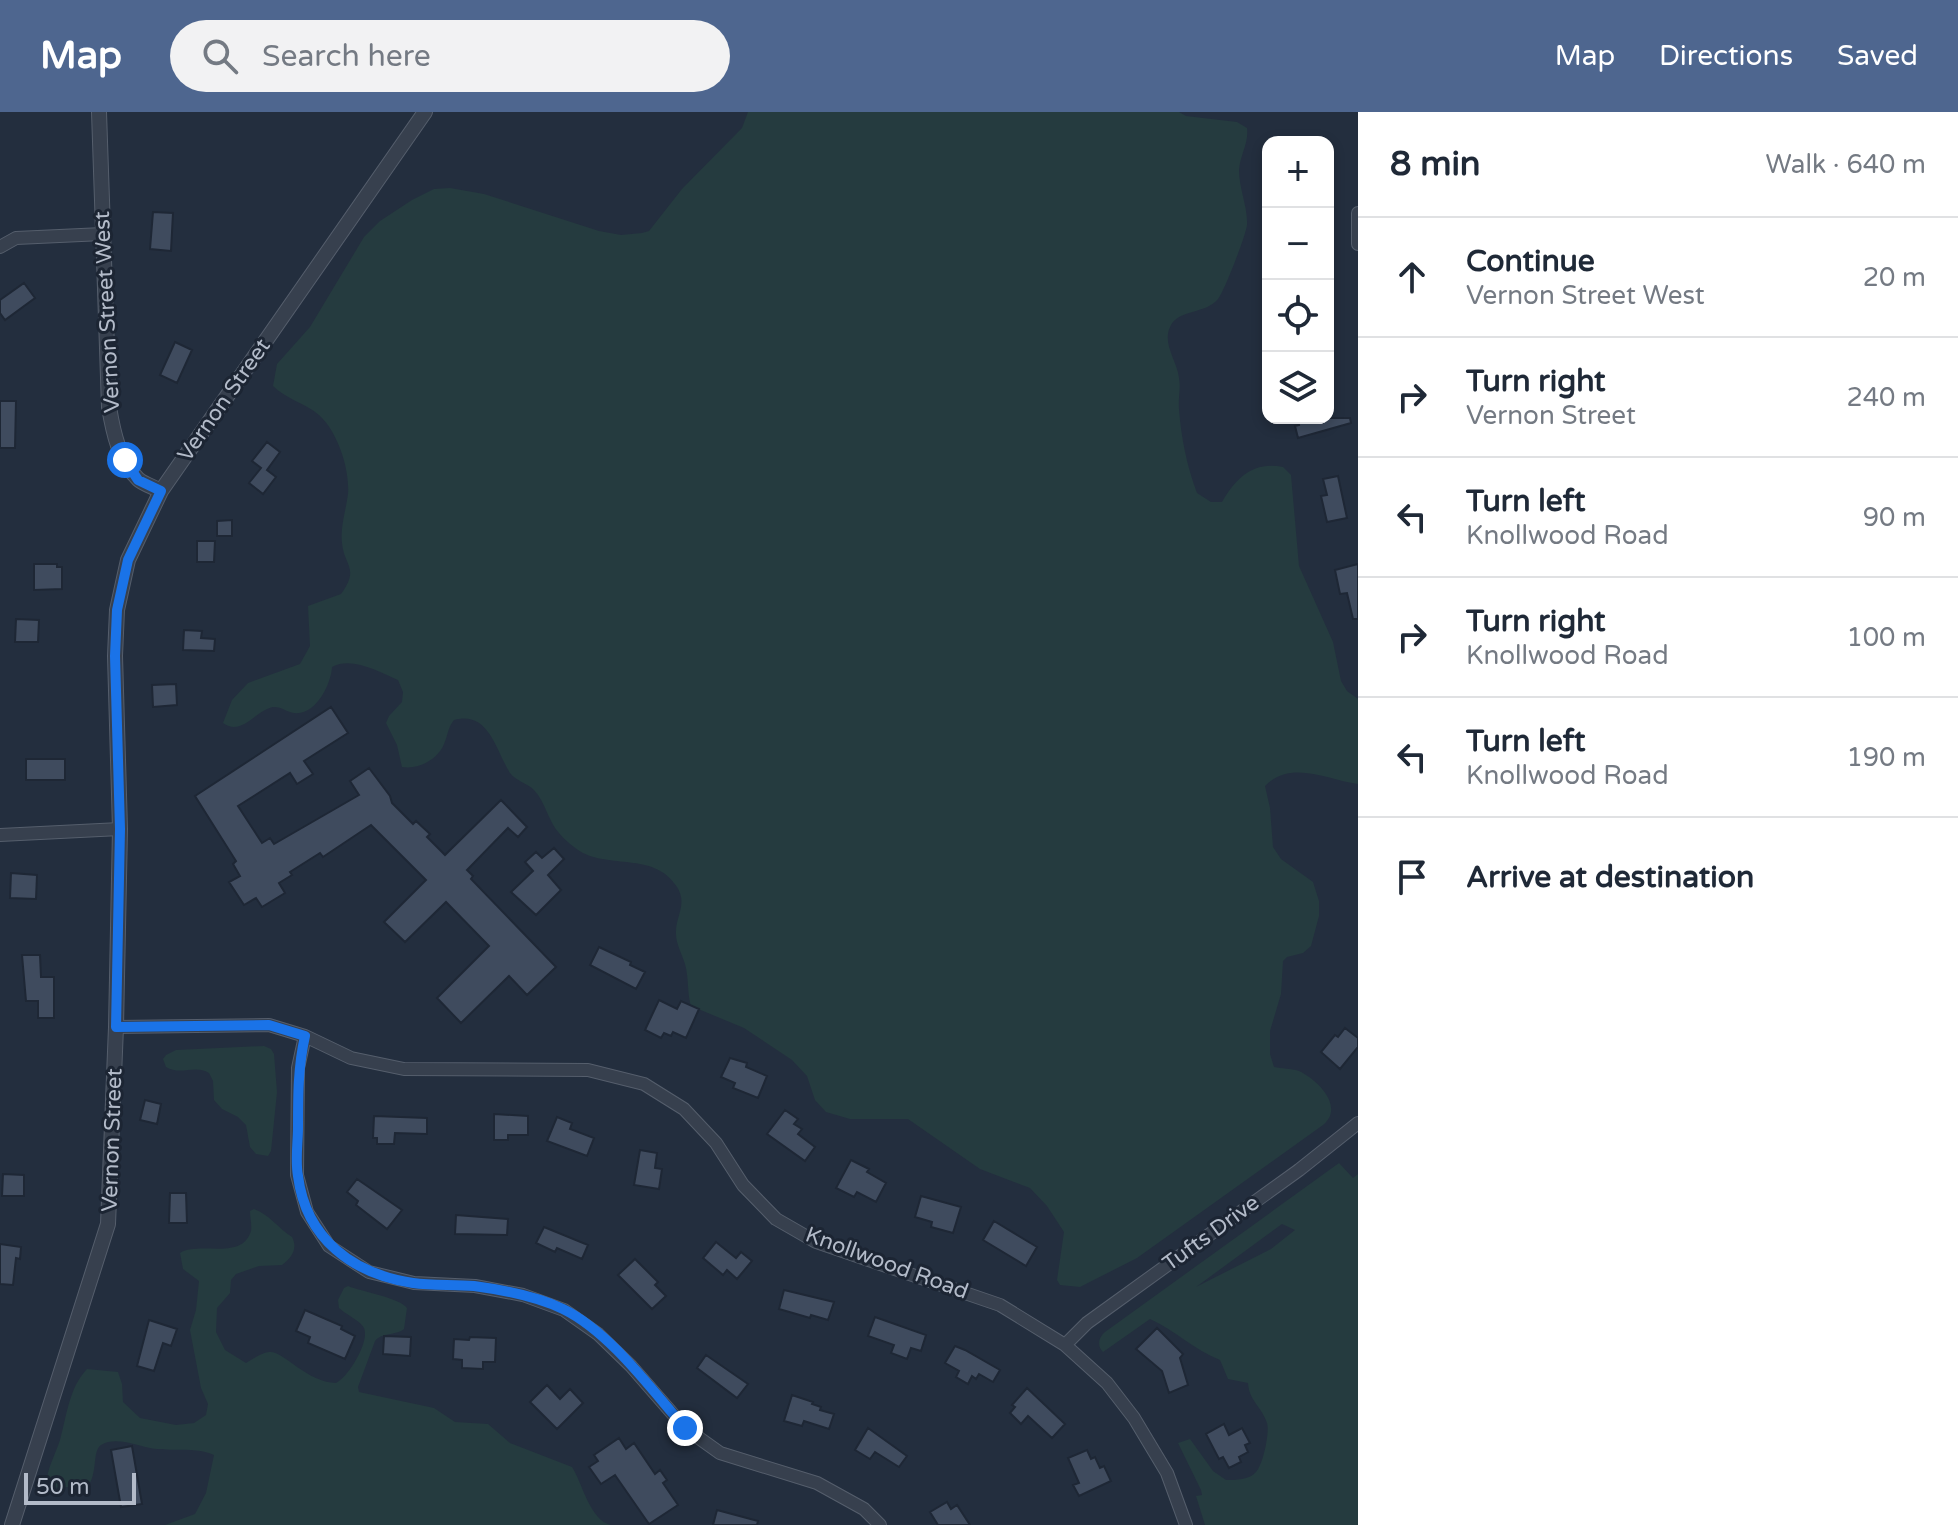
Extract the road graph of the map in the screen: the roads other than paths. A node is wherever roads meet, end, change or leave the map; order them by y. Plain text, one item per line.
1 (99, 112) edge
2 (425, 112) edge
3 (1358, 213) edge
4 (103, 234) junction
5 (1358, 244) edge
6 (0, 247) edge
7 (161, 491) junction
8 (120, 829) junction
9 (0, 835) edge
10 (116, 1027) junction
11 (305, 1036) junction
12 (1358, 1123) edge
13 (1065, 1345) junction
14 (8, 1524) edge
15 (880, 1525) edge
16 (1186, 1525) edge

1 - 4 street, Vernon Street West
2 - 7 street, Vernon Street
3 - 5 street
4 - 6 street
4 - 7 street, Vernon Street West
7 - 8 street, Vernon Street
8 - 9 street
8 - 10 street, Vernon Street
10 - 11 street, Knollwood Road
10 - 14 street, Vernon Street
11 - 13 street, Knollwood Road
11 - 15 street
12 - 13 street, Tufts Drive
13 - 16 street, Knollwood Road

